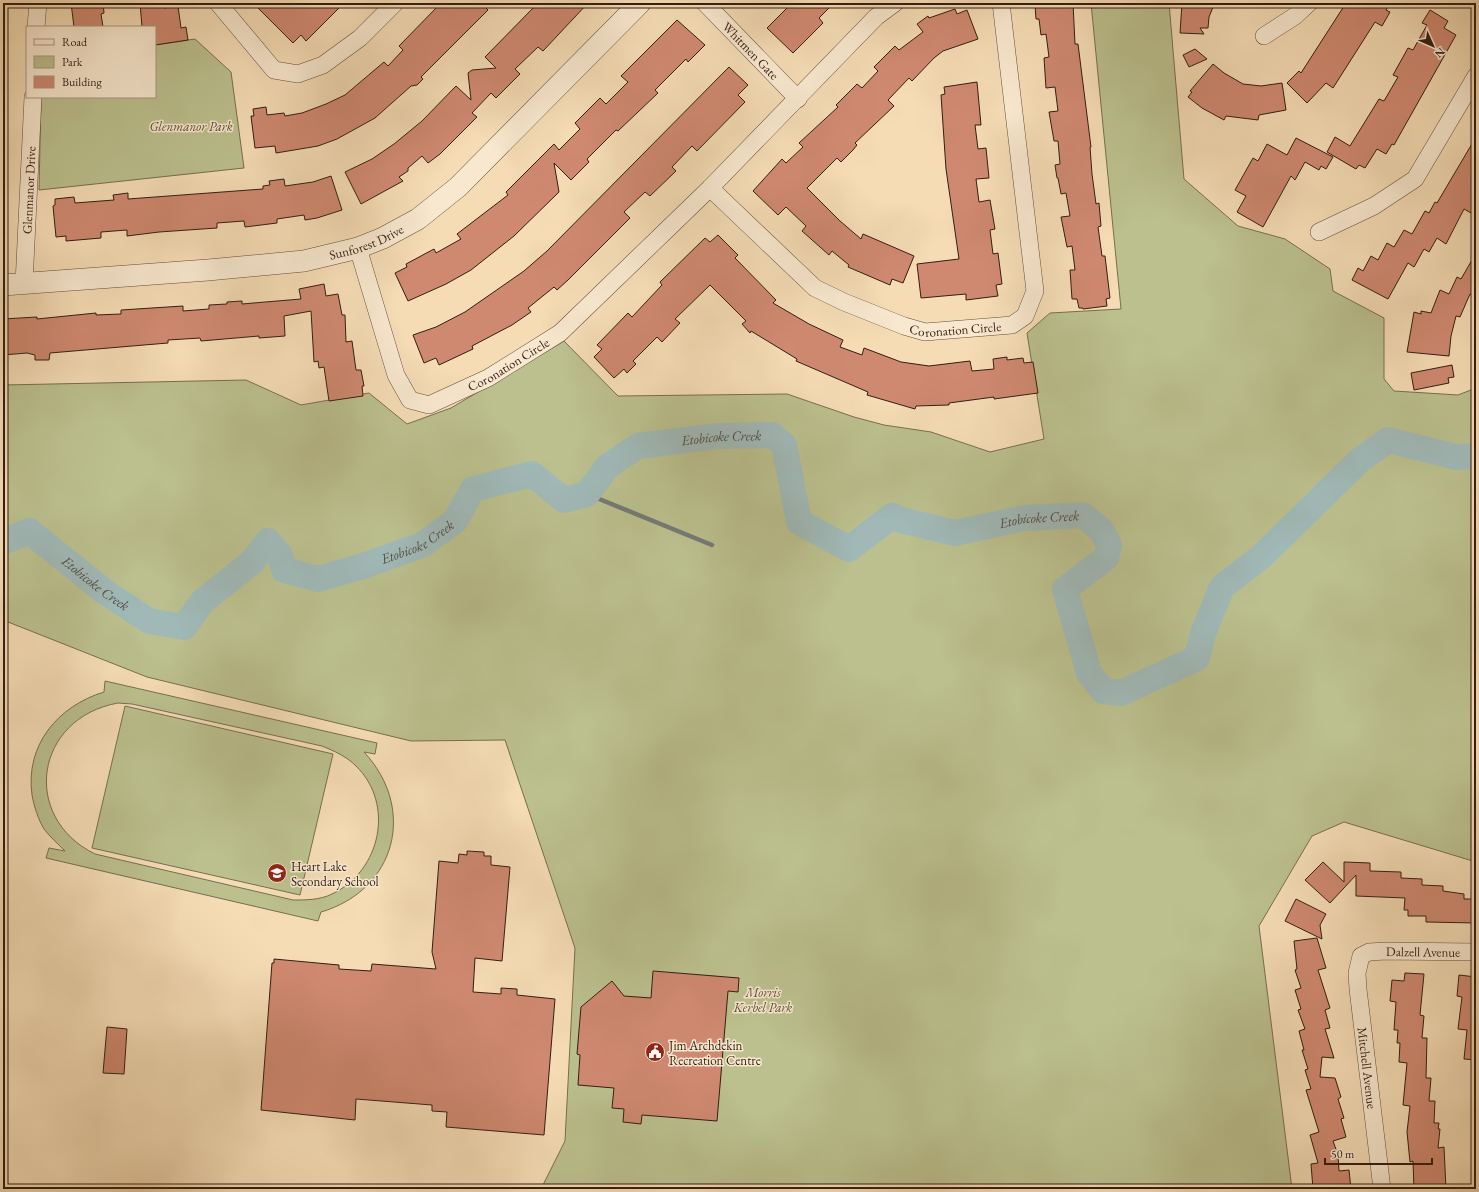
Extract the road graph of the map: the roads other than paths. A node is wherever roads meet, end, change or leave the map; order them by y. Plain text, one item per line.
1 (38, 3) edge
2 (218, 3) edge
3 (395, 3) edge
4 (640, 3) edge
5 (705, 3) edge
6 (895, 3) edge
7 (1001, 3) edge
8 (1308, 3) edge
9 (36, 26) edge
10 (1264, 36) dead end
11 (1476, 76) edge
12 (33, 98) edge
13 (798, 99) junction
14 (710, 188) junction
15 (1319, 232) dead end
16 (358, 248) junction
17 (24, 284) junction
18 (3, 285) edge
19 (1370, 952) joint
20 (1476, 952) edge
21 (1382, 1189) edge

1 - 9 street
2 - 3 street
4 - 16 street, Sunforest Drive
5 - 13 street, Whitmen Gate
6 - 13 street, Coronation Circle
7 - 14 street, Coronation Circle
8 - 10 street
11 - 15 street
12 - 17 street, Glenmanor Drive
13 - 14 street, Coronation Circle
14 - 16 street, Coronation Circle
16 - 17 street, Sunforest Drive
17 - 18 street, Sunforest Drive
19 - 20 street, Dalzell Avenue
19 - 21 street, Mitchell Avenue

